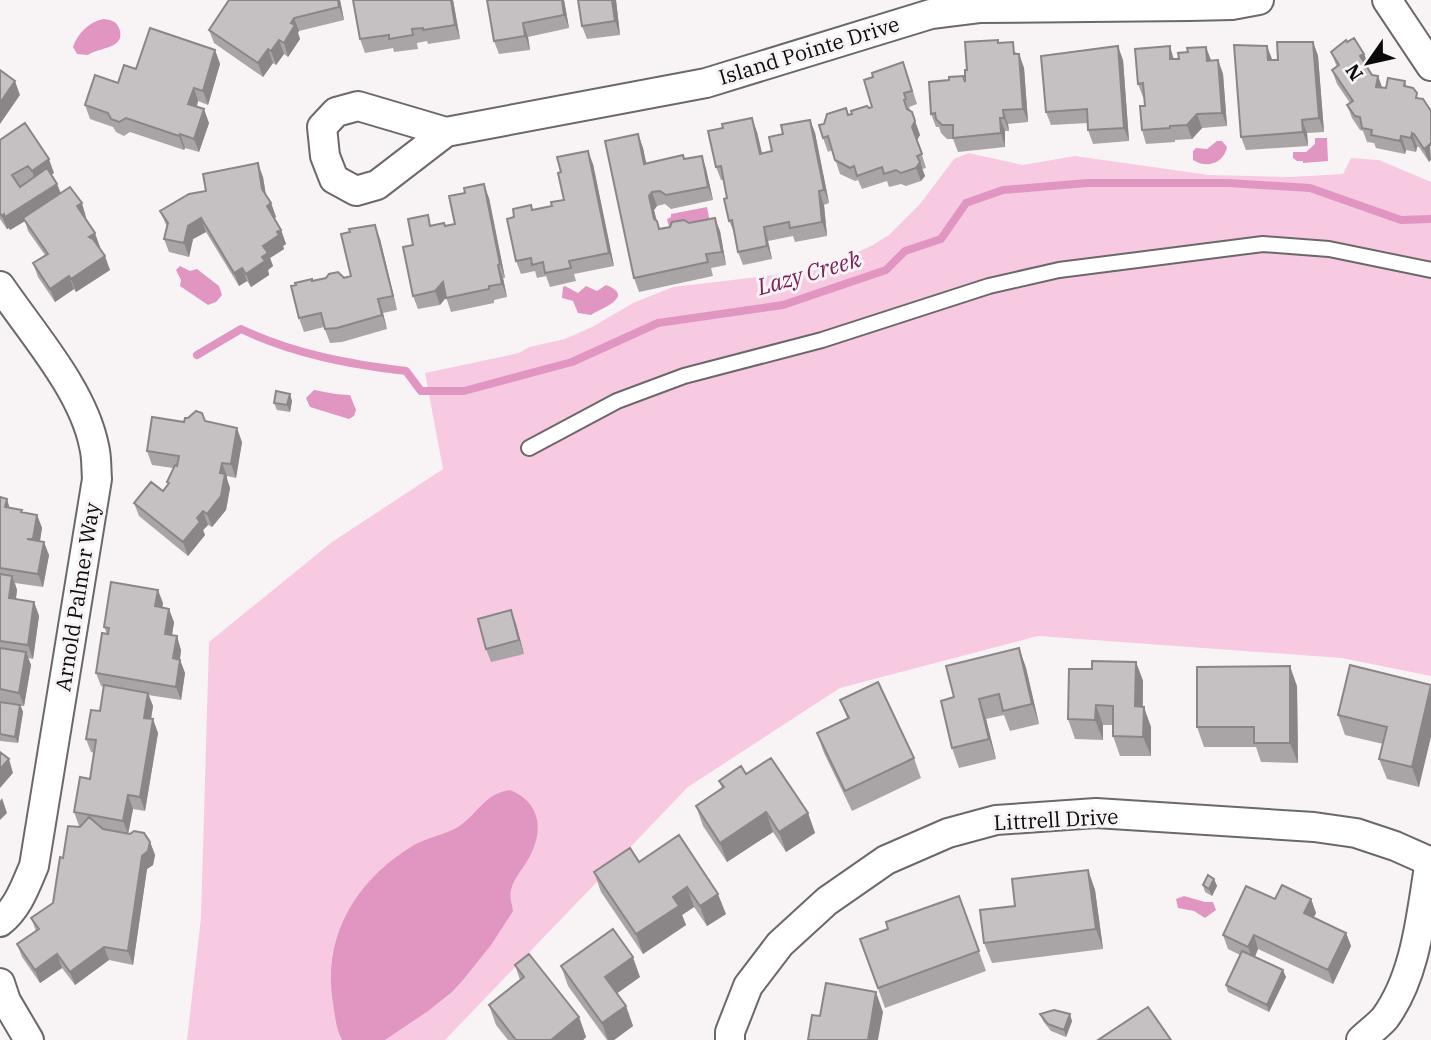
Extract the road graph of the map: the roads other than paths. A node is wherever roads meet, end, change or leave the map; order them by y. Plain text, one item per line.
1 (1259, 0) edge
2 (1387, 0) edge
3 (1431, 66) edge
4 (446, 132) dead end
5 (1431, 270) edge
6 (0, 286) edge
7 (529, 448) dead end
8 (1431, 862) edge
9 (0, 922) edge
10 (0, 983) edge
11 (725, 1037) edge
12 (29, 1040) edge
13 (1361, 1040) edge

1 - 4 street, Island Pointe Drive
2 - 3 street
5 - 7 lane
6 - 9 street, Arnold Palmer Way
8 - 11 street, Littrell Drive
8 - 13 street
10 - 12 street

